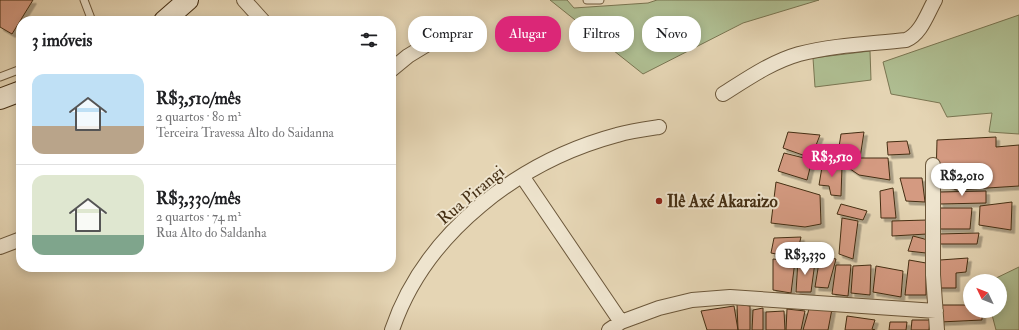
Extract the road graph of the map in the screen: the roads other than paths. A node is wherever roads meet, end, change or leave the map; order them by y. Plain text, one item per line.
1 (84, 0) edge
2 (188, 0) edge
3 (244, 0) edge
4 (587, 0) edge
5 (600, 0) edge
6 (935, 0) edge
7 (90, 16) edge
8 (170, 16) edge
9 (259, 16) edge
10 (415, 52) edge
11 (396, 66) edge
12 (16, 71) edge
13 (0, 78) edge
14 (16, 93) edge
15 (723, 94) dead end
16 (0, 99) edge
17 (658, 127) dead end
18 (933, 165) dead end
19 (522, 176) junction
20 (16, 241) edge
21 (0, 248) edge
22 (936, 311) junction
23 (621, 322) junction
24 (392, 330) edge
25 (609, 330) edge
26 (937, 330) edge

1 - 7 lane
2 - 8 main road
3 - 9 street
4 - 5 lane
6 - 15 street
10 - 11 street
12 - 13 lane
14 - 16 main road
17 - 19 street
18 - 22 street
19 - 23 street, Rua Pirangi
19 - 24 street, Rua Pirangi
20 - 21 street
22 - 23 street
22 - 26 street
23 - 25 street

